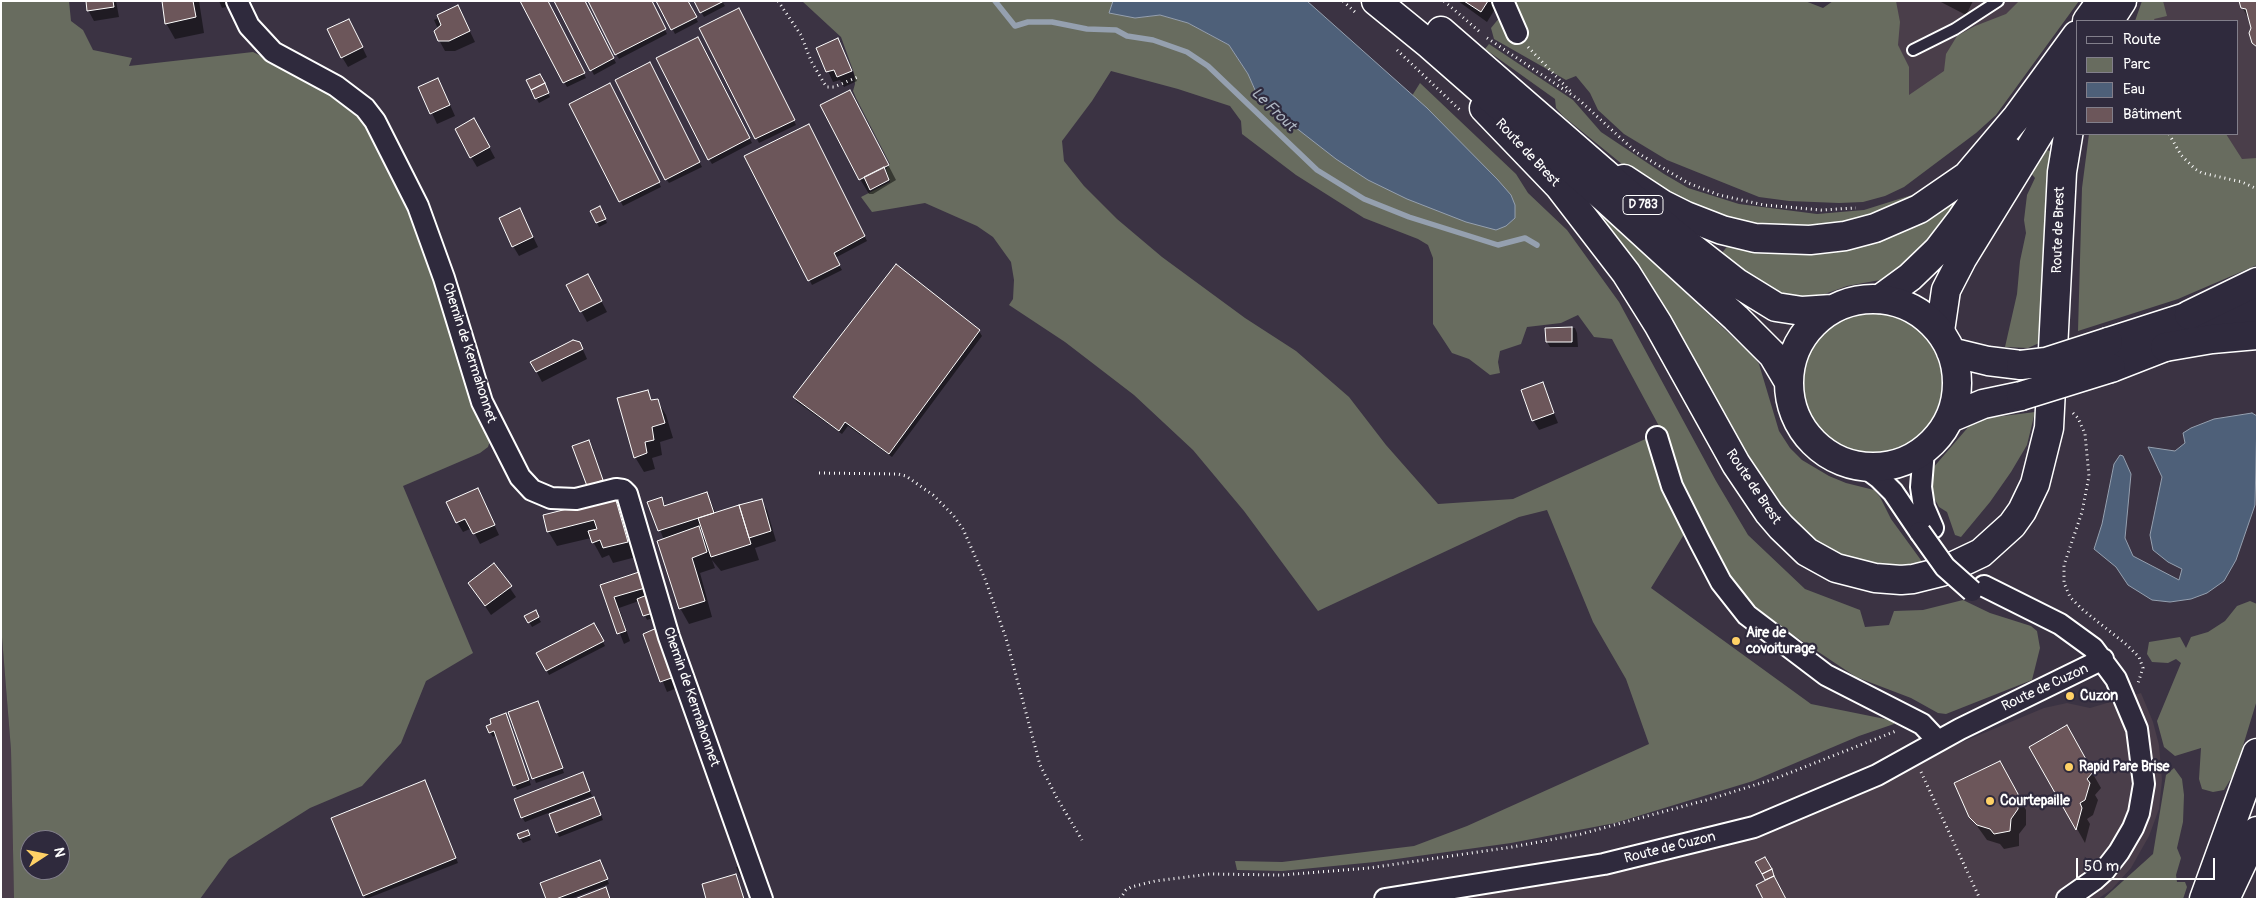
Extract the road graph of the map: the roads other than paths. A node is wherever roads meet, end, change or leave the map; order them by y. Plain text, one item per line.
1 (238, 1) edge
2 (1374, 1) edge
3 (1405, 1) edge
4 (1503, 1) edge
5 (1998, 1) edge
6 (1517, 33) road end
7 (2076, 36) edge
8 (2076, 46) edge
9 (1913, 50) dead end
10 (2076, 74) edge
11 (2076, 109) edge
12 (1580, 150) junction
13 (2257, 282) edge
14 (2257, 295) edge
15 (1880, 298) junction
16 (1832, 309) junction
17 (2257, 312) edge
18 (2189, 315) junction
19 (2257, 335) edge
20 (1945, 341) junction
21 (2165, 347) junction
22 (2109, 355) junction
23 (1789, 382) junction
24 (1950, 418) junction
25 (1657, 437) dead end
26 (1924, 450) junction
27 (1863, 466) junction
28 (1926, 530) junction
29 (2103, 659) junction
30 (1938, 741) junction
31 (2257, 753) edge
32 (2257, 831) edge
33 (762, 899) edge
34 (1385, 899) edge
35 (2067, 899) edge
36 (2204, 899) edge
37 (2226, 899) edge

1 - 33 street, Chemin de Kermahonnet
2 - 11 main road, Route de Brest
2 - 23 main road, Route de Brest / D 783
3 - 12 main road, D 783
4 - 6 street
5 - 9 lane
7 - 12 main road
8 - 15 main road
10 - 20 main road
12 - 16 main road, D 783
13 - 18 main road
14 - 18 main road
15 - 16 main road
15 - 20 main road
16 - 23 main road
17 - 21 main road
18 - 22 main road
19 - 21 main road
20 - 22 main road, bridge
20 - 24 main road
21 - 22 main road
22 - 24 main road, bridge
23 - 27 main road
24 - 26 main road
25 - 30 street
26 - 27 main road
26 - 28 street, Route de Cuzon
27 - 28 street, Route de Cuzon
28 - 29 street, Route de Cuzon
29 - 30 street, Route de Cuzon
29 - 35 street
30 - 34 street, Route de Cuzon
31 - 36 main road
32 - 37 main road

